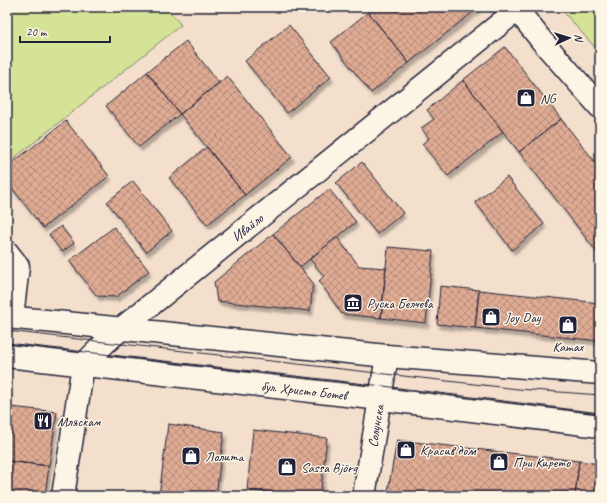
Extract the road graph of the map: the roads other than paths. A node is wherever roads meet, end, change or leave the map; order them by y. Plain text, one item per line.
1 (516, 8) edge
2 (600, 106) edge
3 (7, 252) edge
4 (10, 317) edge
5 (122, 328) junction
6 (7, 356) edge
7 (387, 356) junction
8 (83, 365) junction
9 (600, 373) edge
10 (381, 398) junction
11 (600, 426) edge
12 (64, 496) edge
13 (364, 496) edge

1 - 2 main road
1 - 5 main road, Ивайло
3 - 4 main road
4 - 5 main road
5 - 7 main road
5 - 8 main road, Ивайло
6 - 8 main road, бул. Христо Ботев
7 - 9 main road
7 - 10 main road, Солунска
8 - 10 main road, бул. Христо Ботев
8 - 12 main road
10 - 11 main road, бул. Христо Ботев
10 - 13 main road, Солунска

